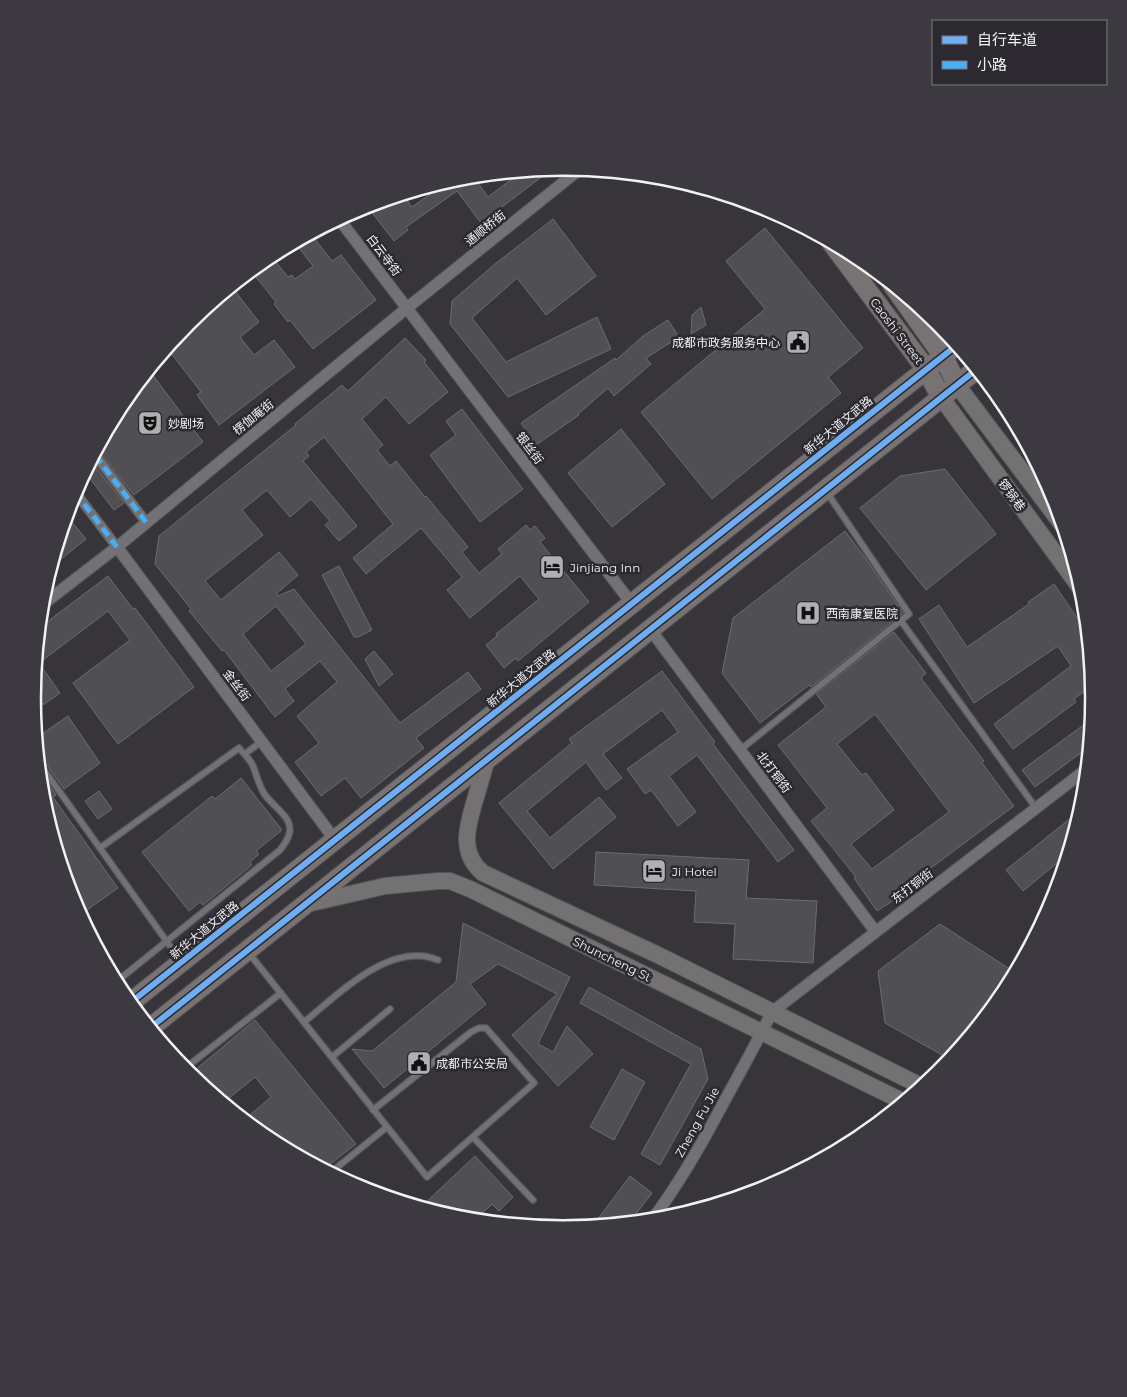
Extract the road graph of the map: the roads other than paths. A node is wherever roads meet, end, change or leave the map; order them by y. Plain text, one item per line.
1 (571, 176) edge
2 (344, 225) edge
3 (842, 256) edge
4 (407, 308) junction
5 (925, 322) edge
6 (950, 350) edge
7 (926, 369) junction
8 (972, 373) edge
9 (957, 385) junction
10 (942, 397) junction
11 (99, 460) edge
12 (825, 490) junction
13 (81, 500) edge
14 (1049, 507) edge
15 (146, 522) junction
16 (117, 547) junction
17 (1071, 575) edge
18 (51, 598) edge
19 (632, 604) junction
20 (901, 621) junction
21 (650, 629) junction
22 (262, 741) junction
23 (740, 750) junction
24 (245, 754) junction
25 (488, 759) junction
26 (47, 774) edge
27 (1080, 774) edge
28 (1036, 808) junction
29 (335, 840) junction
30 (100, 848) junction
31 (305, 904) junction
32 (875, 932) junction
33 (166, 941) junction
34 (247, 950) junction
35 (438, 960) dead end
36 (182, 962) junction
37 (122, 977) edge
38 (281, 993) junction
39 (136, 998) edge
40 (390, 1009) dead end
41 (772, 1012) junction
42 (304, 1022) junction
43 (155, 1024) edge
44 (762, 1033) junction
45 (332, 1057) junction
46 (190, 1064) edge
47 (916, 1084) edge
48 (898, 1099) edge
49 (374, 1110) junction
50 (387, 1127) junction
51 (473, 1137) junction
52 (336, 1168) edge
53 (533, 1200) dead end
54 (657, 1212) edge

1 - 4 street, 通顺桥街
2 - 4 street, 白云寺街
3 - 7 main road, Caoshi Street
4 - 15 street, 楞伽庵街
4 - 19 street, 银丝街
5 - 6 main road, Caoshi Street
6 - 7 main road, 新华大道文武路
6 - 9 main road, Caoshi Street
7 - 10 main road, Caoshi Street
7 - 19 main road, 新华大道文武路
8 - 9 main road
9 - 10 main road
9 - 14 main road, 锣锅巷
10 - 12 main road
10 - 17 main road, 锣锅巷
11 - 15 street
12 - 20 lane
12 - 21 main road
13 - 16 street
15 - 16 street, 楞伽庵街
16 - 18 street, 楞伽庵街
16 - 22 street, 金丝街
19 - 29 main road, 新华大道文武路
20 - 23 lane
20 - 28 lane
21 - 23 street, 北打铜街
21 - 25 main road
22 - 24 lane
22 - 29 street, 金丝街
23 - 32 street, 北打铜街
24 - 30 lane
24 - 33 lane
25 - 31 main road
25 - 41 main road, Shuncheng St
26 - 30 lane
27 - 28 street, 东打铜街
28 - 32 street, 东打铜街
29 - 36 main road, 新华大道文武路
30 - 33 lane
31 - 34 main road
31 - 44 main road, Shuncheng St
32 - 41 street, 东打铜街
33 - 36 lane
33 - 37 lane
34 - 38 lane
34 - 43 main road
35 - 42 lane
36 - 39 main road, 新华大道文武路
38 - 42 lane
38 - 46 lane
40 - 45 lane
41 - 44 street, 东打铜街
41 - 47 main road, Shuncheng St
42 - 45 lane
44 - 48 main road, Shuncheng St
44 - 54 street, Zheng Fu Jie
45 - 49 lane
49 - 50 lane
49 - 51 lane
50 - 51 lane
50 - 52 lane
51 - 53 lane

